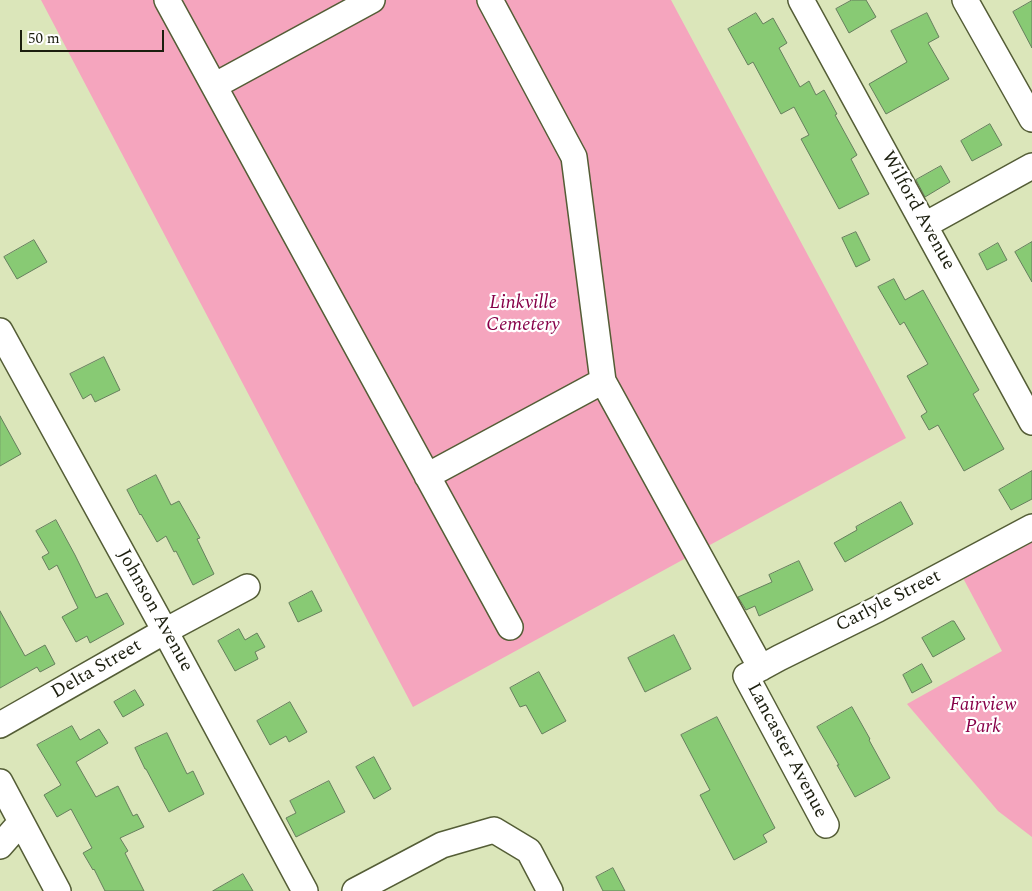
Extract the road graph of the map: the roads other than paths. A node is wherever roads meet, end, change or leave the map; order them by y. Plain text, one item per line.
1 (167, 0) edge
2 (372, 0) edge
3 (490, 0) edge
4 (801, 0) edge
5 (965, 0) edge
6 (214, 86) junction
7 (1032, 119) edge
8 (1032, 166) edge
9 (925, 225) junction
10 (0, 331) edge
11 (8, 362) edge
12 (603, 381) junction
13 (1032, 422) edge
14 (427, 476) junction
15 (1032, 527) edge
16 (247, 588) dead end
17 (510, 627) dead end
18 (165, 631) junction
19 (753, 672) junction
20 (0, 725) edge
21 (0, 782) edge
22 (21, 822) junction
23 (826, 825) dead end
24 (0, 846) edge
25 (58, 891) edge
26 (305, 891) edge
27 (355, 891) edge
28 (550, 891) edge

1 - 6 street
2 - 6 street
3 - 12 street
4 - 9 street, Wilford Avenue
5 - 7 street
6 - 14 street
8 - 9 street
9 - 13 street, Wilford Avenue
10 - 11 street, Johnson Avenue
11 - 18 street, Johnson Avenue
12 - 14 street
12 - 19 street, Lancaster Avenue
14 - 17 street
15 - 19 street, Carlyle Street
16 - 18 street, Delta Street
18 - 20 street, Delta Street
18 - 26 street, Johnson Avenue
19 - 23 street, Lancaster Avenue
21 - 22 street
22 - 24 street
22 - 25 street
27 - 28 street

